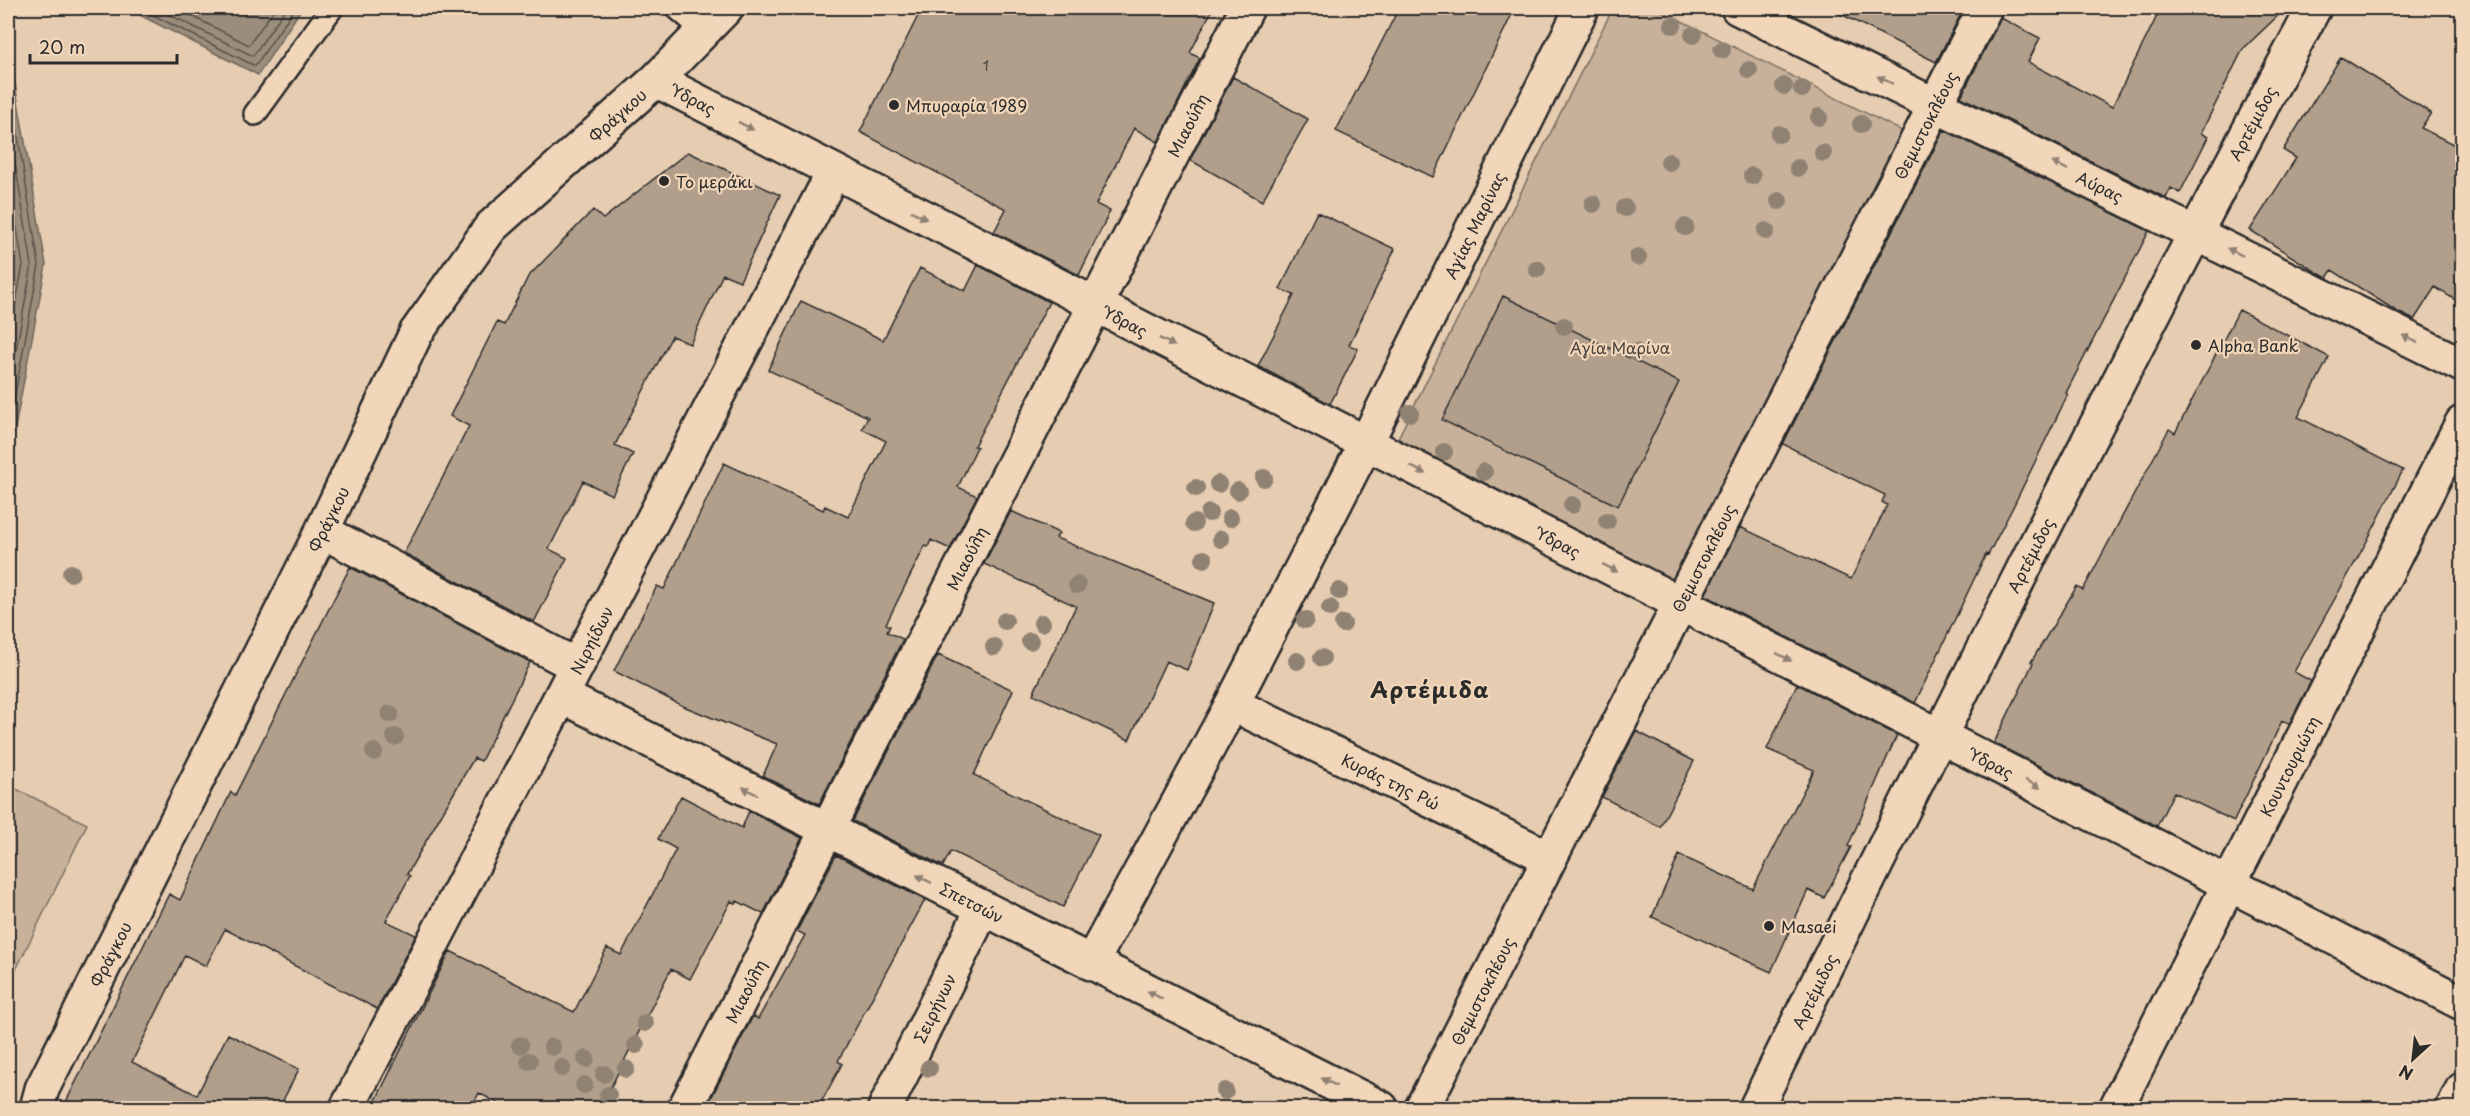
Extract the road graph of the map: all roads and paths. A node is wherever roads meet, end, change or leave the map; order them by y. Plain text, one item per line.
1 (332, 8) edge
2 (676, 8) edge
3 (1247, 8) edge
4 (1582, 8) edge
5 (1738, 8) edge
6 (1985, 8) edge
7 (2314, 8) edge
8 (715, 19) edge
9 (656, 80) junction
10 (1935, 105) junction
11 (255, 114) dead end
12 (834, 171) junction
13 (2194, 232) junction
14 (1095, 305) junction
15 (2463, 364) edge
16 (2463, 423) edge
17 (1366, 443) junction
18 (322, 531) junction
19 (1680, 604) junction
20 (577, 666) junction
21 (562, 696) junction
22 (1232, 704) junction
23 (1938, 736) junction
24 (827, 830) junction
25 (1550, 858) junction
26 (2229, 885) junction
27 (983, 908) junction
28 (1091, 963) junction
29 (2463, 1004) edge
30 (2463, 1090) edge
31 (37, 1108) edge
32 (347, 1108) edge
33 (685, 1108) edge
34 (885, 1108) edge
35 (1381, 1108) edge
36 (1422, 1108) edge
37 (1756, 1108) edge
38 (2116, 1108) edge
39 (2453, 1108) edge

1 - 11 lane
2 - 8 lane
3 - 14 street, Μιαούλη
4 - 17 street, Αγίας Μαρίνας
10 -> 5 street, Αύρας
6 - 10 street, Θεμιστοκλέους
7 - 13 street, Αρτέμιδος
8 - 9 street, Φράγκου
9 -> 12 street, Ύδρας
9 - 18 street, Φράγκου
13 -> 10 street, Αύρας
10 - 19 street, Θεμιστοκλέους
12 -> 14 street, Ύδρας
12 - 20 street, Νιρηίδων
15 -> 13 street, Αύρας
13 - 23 street, Αρτέμιδος
14 -> 17 street, Ύδρας
14 - 24 street, Μιαούλη
16 - 26 street, Κουντουριώτη
17 -> 19 street, Ύδρας
17 - 22 street, Αγίας Μαρίνας
18 - 20 street
18 - 31 street, Φράγκου
19 -> 23 street, Ύδρας
19 - 25 street, Θεμιστοκλέους
20 - 21 street, Νιρηίδων
24 -> 21 street, Σπετσών
21 - 32 street, Νιρηίδων
22 - 25 street, Κυράς της Ρώ
22 - 28 street, Αγίας Μαρίνας
23 -> 26 street, Ύδρας
23 - 37 street, Αρτέμιδος
27 -> 24 street, Σπετσών
24 - 33 street, Μιαούλη
25 - 36 street, Θεμιστοκλέους
26 - 29 street, Ύδρας
26 - 38 street, Κουντουριώτη
27 - 28 street, Σπετσών
27 - 34 street, Σειρήνων
35 -> 28 street, Σπετσών
30 - 39 street

